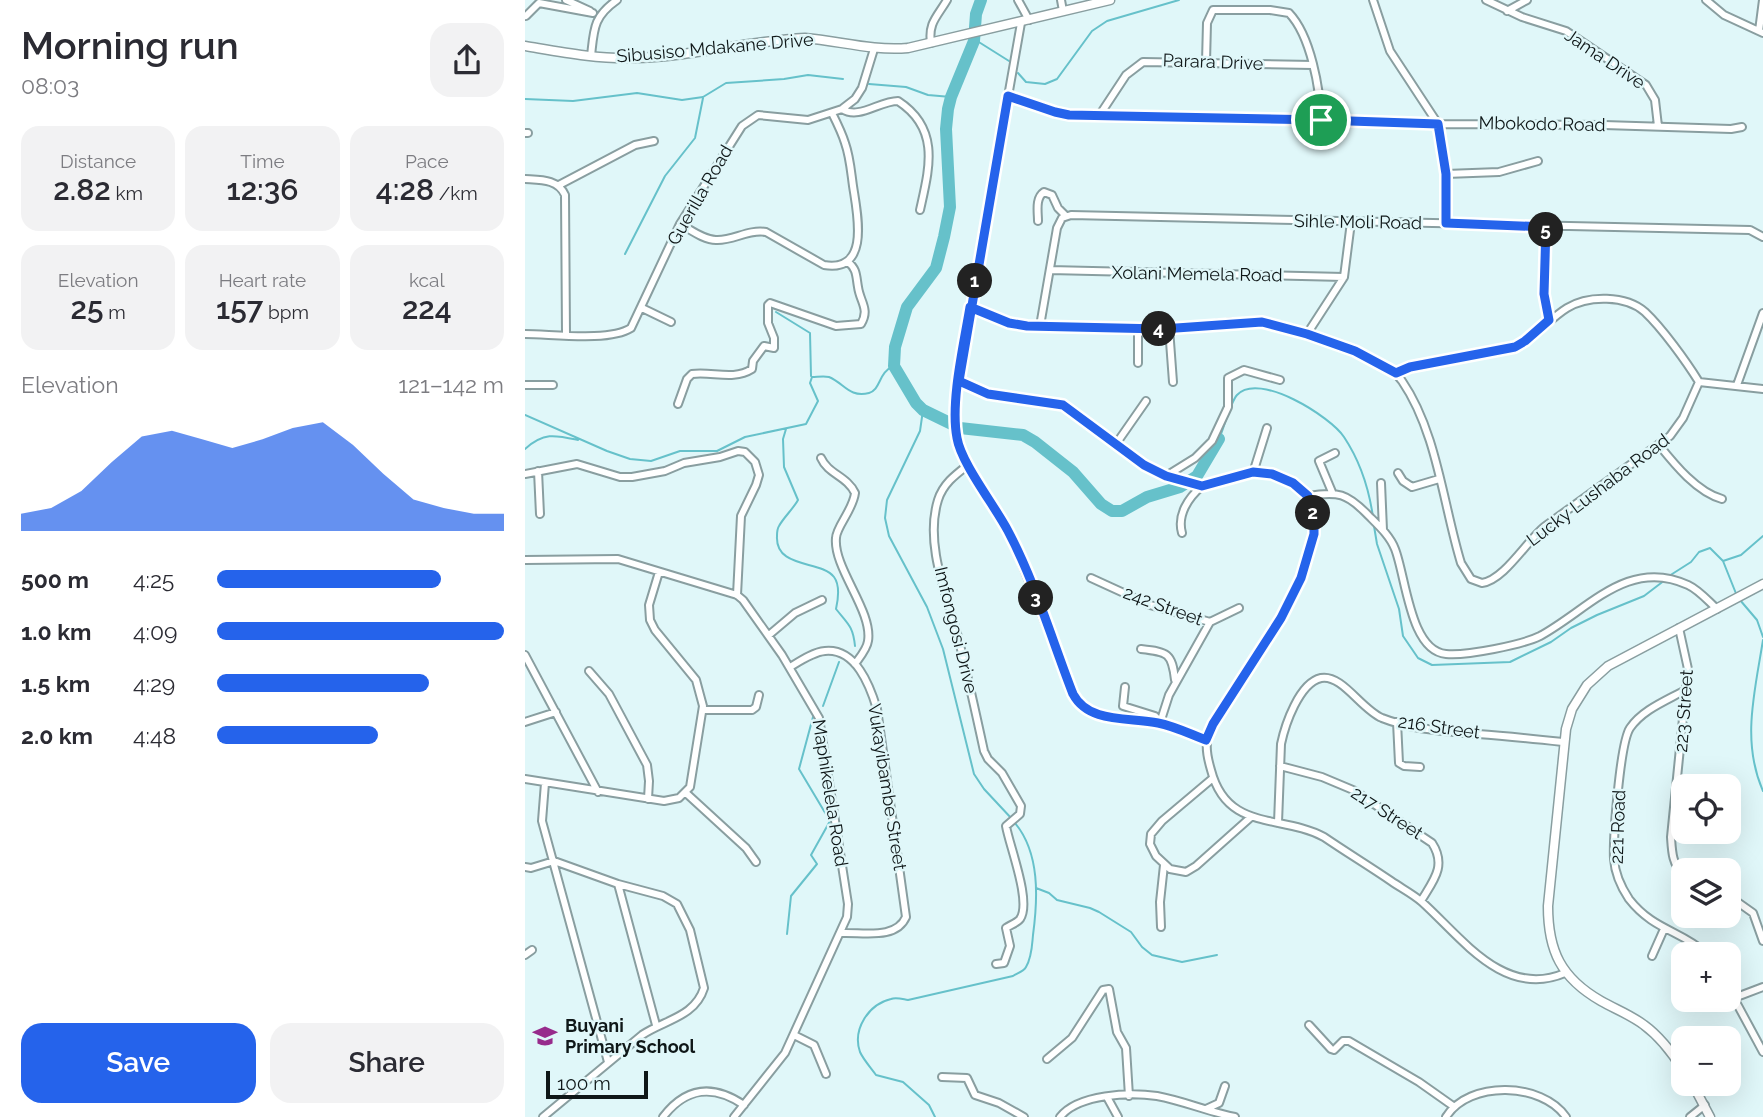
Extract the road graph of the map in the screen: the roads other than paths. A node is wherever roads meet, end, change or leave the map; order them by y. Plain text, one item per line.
1 (566, 0) edge
2 (617, 0) edge
3 (947, 0) edge
4 (1018, 0) edge
5 (1061, 0) edge
6 (1109, 0) edge
7 (1373, 0) edge
8 (1486, 0) edge
9 (1527, 0) edge
10 (1706, 0) edge
11 (1763, 0) edge
12 (1063, 11) junction
13 (1507, 11) junction
14 (597, 13) junction
15 (526, 16) edge
16 (1025, 22) junction
17 (1761, 32) edge
18 (931, 44) junction
19 (525, 46) edge
20 (874, 49) junction
21 (591, 56) junction
22 (1206, 62) junction
23 (1313, 65) junction
24 (1008, 96) junction
25 (842, 109) junction
26 (832, 113) junction
27 (1099, 116) junction
28 (1321, 120) junction
29 (1438, 124) junction
30 (1658, 126) junction
31 (1742, 127) dead end
32 (654, 141) dead end
33 (1538, 161) dead end
34 (1446, 174) junction
35 (525, 179) edge
36 (559, 185) junction
37 (920, 210) dead end
38 (1066, 216) junction
39 (1038, 221) dead end
40 (1350, 222) junction
41 (1446, 223) junction
42 (680, 224) junction
43 (1546, 227) junction
44 (1763, 237) edge
45 (848, 261) junction
46 (1050, 270) junction
47 (1344, 277) junction
48 (970, 307) junction
49 (642, 308) junction
50 (1763, 313) edge
51 (1549, 320) junction
52 (671, 321) dead end
53 (1040, 326) junction
54 (1138, 328) junction
55 (1169, 328) junction
56 (525, 334) edge
57 (565, 334) junction
58 (1307, 334) junction
59 (1138, 363) dead end
60 (1396, 373) junction
61 (1280, 380) dead end
62 (959, 381) junction
63 (1173, 382) dead end
64 (1699, 382) junction
65 (525, 384) edge
66 (553, 385) dead end
67 (1737, 385) junction
68 (1763, 389) edge
69 (1146, 401) dead end
70 (678, 404) dead end
71 (1267, 428) dead end
72 (1115, 444) junction
73 (1659, 445) junction
74 (1335, 453) dead end
75 (821, 458) dead end
76 (968, 465) junction
77 (538, 471) junction
78 (1253, 472) junction
79 (1398, 473) dead end
80 (525, 474) edge
81 (1166, 476) junction
82 (1439, 479) junction
83 (1381, 483) dead end
84 (1199, 486) junction
85 (1332, 492) junction
86 (1308, 496) junction
87 (1722, 499) dead end
88 (540, 514) dead end
89 (1381, 529) junction
90 (1182, 533) dead end
91 (525, 560) edge
92 (659, 572) junction
93 (1091, 578) dead end
94 (1763, 584) edge
95 (737, 595) junction
96 (822, 600) dead end
97 (1238, 608) dead end
98 (1717, 609) junction
99 (1210, 622) junction
100 (1679, 628) junction
101 (769, 635) junction
102 (1141, 649) dead end
103 (525, 655) edge
104 (855, 664) junction
105 (790, 667) junction
106 (590, 671) dead end
107 (1175, 682) junction
108 (1125, 687) dead end
109 (1687, 689) junction
110 (759, 695) dead end
111 (703, 710) junction
112 (556, 712) junction
113 (525, 722) edge
114 (1397, 722) junction
115 (1158, 723) junction
116 (1206, 740) junction
117 (1563, 742) junction
118 (1280, 766) junction
119 (1420, 767) dead end
120 (1213, 778) junction
121 (525, 779) edge
122 (545, 783) junction
123 (598, 792) junction
124 (686, 793) junction
125 (648, 799) junction
126 (1251, 817) junction
127 (1278, 824) junction
128 (1673, 858) edge
129 (554, 862) junction
130 (756, 862) dead end
131 (1164, 865) junction
132 (525, 867) edge
133 (618, 884) junction
134 (1421, 901) junction
135 (1741, 904) edge
136 (1161, 927) dead end
137 (1664, 929) junction
138 (842, 933) junction
139 (1763, 941) edge
140 (1692, 942) edge
141 (532, 950) dead end
142 (525, 955) edge
143 (1652, 956) dead end
144 (996, 964) dead end
145 (1565, 973) junction
146 (1763, 987) edge
147 (1741, 995) edge
148 (1741, 1011) edge
149 (656, 1025) junction
150 (1308, 1025) dead end
151 (794, 1035) junction
152 (1763, 1052) edge
153 (1671, 1056) edge
154 (1047, 1059) dead end
155 (608, 1062) junction
156 (827, 1074) dead end
157 (942, 1077) dead end
158 (1225, 1086) dead end
159 (1129, 1096) junction
160 (1700, 1096) edge
161 (1107, 1097) junction
162 (744, 1105) junction
163 (1705, 1105) junction
164 (1453, 1106) junction
165 (1204, 1110) junction
166 (543, 1117) edge
167 (663, 1117) edge
168 (734, 1117) edge
169 (1024, 1117) edge
170 (1060, 1117) edge
171 (1118, 1117) edge
172 (1235, 1117) edge
173 (1446, 1117) edge
174 (1566, 1117) edge
175 (1690, 1117) edge
176 (1710, 1117) edge

1 - 14 street
2 - 14 street
3 - 18 street
4 - 16 street
5 - 12 street
6 - 12 street, Sibusiso Mdakane Drive
7 - 29 street
8 - 13 street, Jama Drive
9 - 13 street
10 - 17 street
11 - 17 street
12 - 16 street, Sibusiso Mdakane Drive
13 - 30 street, Jama Drive
14 - 15 street
14 - 21 street
16 - 18 street, Sibusiso Mdakane Drive
16 - 24 street
18 - 20 street, Sibusiso Mdakane Drive
19 - 21 street, Sibusiso Mdakane Drive
20 - 21 street, Sibusiso Mdakane Drive
20 - 25 street, Guerilla Road
22 - 23 street, Parara Drive
22 - 23 street
22 - 27 street, Parara Drive
23 - 28 street
24 - 27 street, Mbokodo Road
24 - 48 street
25 - 26 street, Guerilla Road
25 - 37 street
26 - 42 street, Guerilla Road
26 - 45 street
27 - 28 street, Mbokodo Road
28 - 29 street, Mbokodo Road
29 - 30 street, Mbokodo Road
29 - 34 street
30 - 31 street, Mbokodo Road
32 - 36 street
33 - 34 street
34 - 41 street
35 - 36 street
36 - 57 street
38 - 39 street
38 - 40 street, Sihle Moli Road
38 - 46 street
40 - 41 street, Sihle Moli Road
40 - 47 street
41 - 43 street, Sihle Moli Road
42 - 45 street
42 - 49 street, Guerilla Road
43 - 44 street, Sihle Moli Road
43 - 51 street
45 - 70 street
46 - 47 street, Xolani Memela Road
46 - 53 street
47 - 58 street
48 - 53 street, Lucky Lushaba Road
48 - 62 street
49 - 52 street
49 - 57 street, Guerilla Road
50 - 67 street
51 - 60 street
51 - 64 street
53 - 54 street, Lucky Lushaba Road
54 - 55 street, Lucky Lushaba Road
54 - 59 street
55 - 58 street, Lucky Lushaba Road
55 - 63 street
56 - 57 street, Guerilla Road
58 - 60 street, Lucky Lushaba Road
60 - 82 street, Lucky Lushaba Road
61 - 81 street
62 - 72 street
62 - 76 street
64 - 67 street
64 - 73 street, Lucky Lushaba Road
65 - 66 street
67 - 68 street
69 - 72 street
71 - 78 street
72 - 81 street
73 - 82 street, Lucky Lushaba Road
73 - 87 street
74 - 85 street
75 - 104 street
76 - 115 street
76 - 144 street, Imfongosi Drive
77 - 80 street
77 - 88 street
77 - 95 street
78 - 84 street
78 - 86 street
79 - 82 street
81 - 84 street
83 - 89 street
84 - 90 street
85 - 86 street
85 - 89 street
86 - 116 street
89 - 98 street
91 - 92 street
92 - 95 street
92 - 111 street
93 - 99 street, 242 Street
94 - 98 street
95 - 101 street, Maphikelela Road
96 - 101 street
97 - 99 street
98 - 100 street
99 - 107 street, 242 Street
100 - 109 street, 223 Street
100 - 117 street
101 - 105 street, Maphikelela Road
102 - 107 street
103 - 112 street
104 - 105 street
104 - 138 street, Vukayibambe Street
105 - 138 street, Maphikelela Road
106 - 125 street
107 - 115 street, 242 Street
108 - 115 street
109 - 128 street, 223 Street
109 - 137 street, 221 Road
110 - 111 street
111 - 124 street
112 - 113 street
112 - 123 street
114 - 117 street, 216 Street
114 - 118 street, 216 Street
114 - 119 street
115 - 116 street
116 - 120 street
117 - 145 street
118 - 127 street, 216 Street
118 - 134 street, 217 Street
120 - 126 street
120 - 131 street
121 - 122 street
122 - 123 street
122 - 129 street
123 - 125 street
124 - 125 street
124 - 130 street
126 - 127 street
126 - 131 street
127 - 134 street
129 - 132 street
129 - 133 street
129 - 155 street
131 - 136 street
133 - 149 street
133 - 149 street
134 - 145 street
135 - 139 street
137 - 140 street, 221 Road
137 - 143 street
138 - 151 street, Maphikelela Road
141 - 142 street
145 - 153 street
146 - 147 street
148 - 152 street
149 - 155 street
150 - 164 street
151 - 156 street
151 - 162 street, Maphikelela Road
154 - 159 street
155 - 166 street
157 - 169 street
158 - 165 street
159 - 161 street
159 - 165 street
160 - 163 street
161 - 170 street
161 - 171 street
162 - 167 street
162 - 168 street, Maphikelela Road
163 - 175 street
163 - 176 street
164 - 173 street
164 - 174 street
165 - 172 street

